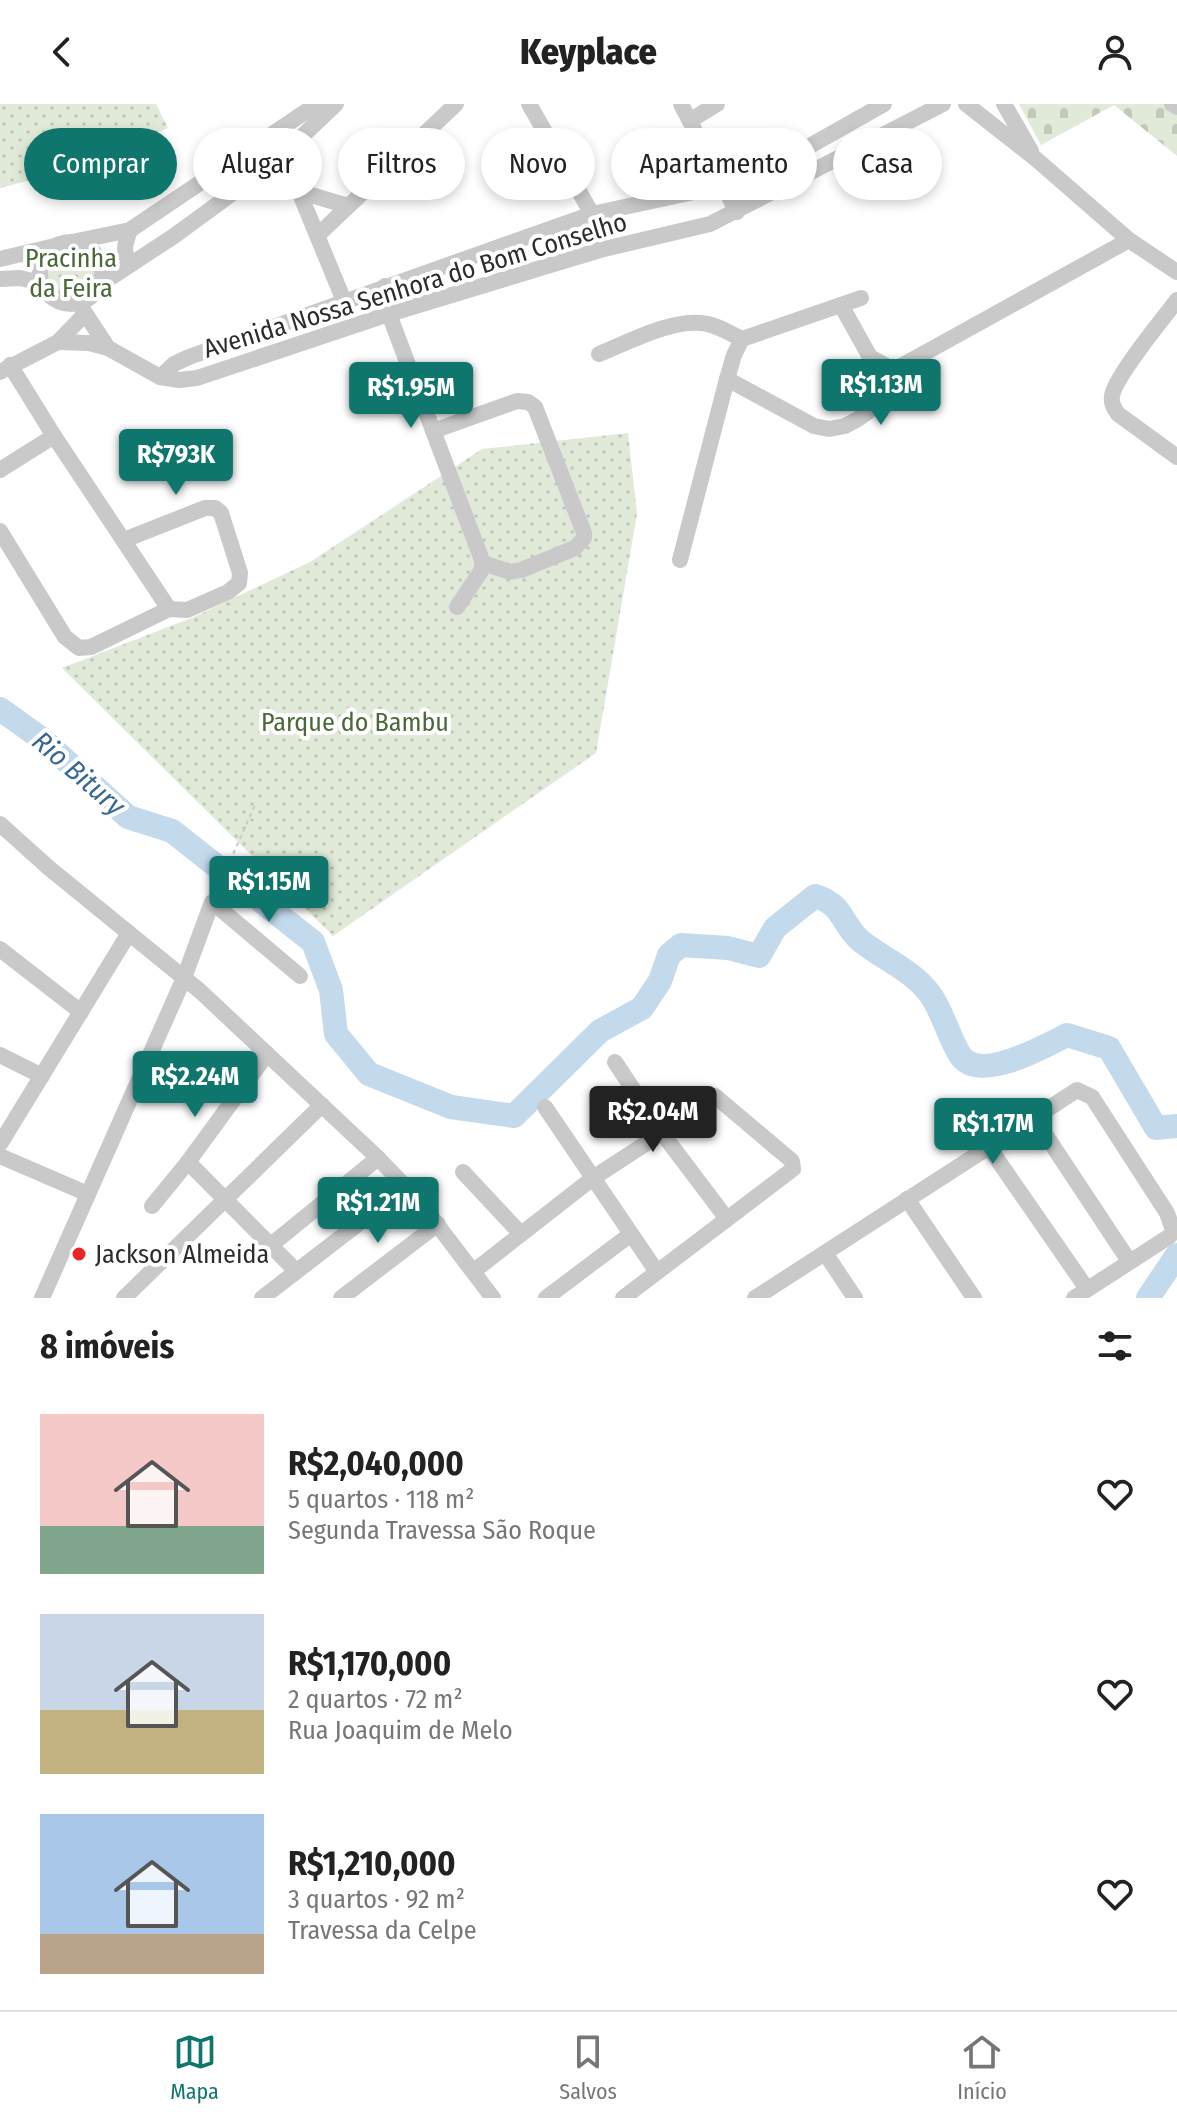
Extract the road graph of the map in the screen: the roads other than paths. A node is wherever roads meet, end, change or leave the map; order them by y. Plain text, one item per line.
1 (317, 104) edge
2 (336, 104) edge
3 (456, 104) edge
4 (529, 104) edge
5 (681, 104) edge
6 (717, 104) edge
7 (884, 104) edge
8 (943, 104) edge
9 (966, 104) edge
10 (1004, 104) edge
11 (691, 120) junction
12 (311, 128) edge
13 (695, 128) edge
14 (817, 142) edge
15 (1036, 159) junction
16 (222, 200) edge
17 (303, 200) edge
18 (322, 200) edge
19 (658, 200) edge
20 (731, 200) edge
21 (348, 206) junction
22 (737, 212) junction
23 (592, 214) junction
24 (130, 230) junction
25 (319, 234) junction
26 (1129, 240) junction
27 (64, 244) junction
28 (600, 250) junction
29 (0, 259) edge
30 (130, 264) junction
31 (1177, 272) edge
32 (0, 279) edge
33 (41, 283) junction
34 (101, 284) junction
35 (385, 286) junction
36 (861, 298) dead end
37 (1177, 300) edge
38 (344, 301) junction
39 (841, 305) junction
40 (82, 309) junction
41 (389, 314) junction
42 (1171, 321) edge
43 (742, 339) junction
44 (58, 342) junction
45 (108, 348) junction
46 (599, 354) dead end
47 (5, 368) edge
48 (894, 370) junction
49 (160, 377) junction
50 (727, 379) junction
51 (433, 431) junction
52 (54, 436) junction
53 (1177, 457) edge
54 (0, 470) edge
55 (0, 531) edge
56 (124, 540) junction
57 (680, 560) dead end
58 (483, 563) junction
59 (457, 607) dead end
60 (169, 609) junction
61 (1, 830) edge
62 (129, 933) junction
63 (0, 949) edge
64 (300, 976) dead end
65 (184, 978) junction
66 (81, 1012) junction
67 (267, 1054) junction
68 (0, 1055) edge
69 (615, 1062) dead end
70 (42, 1076) junction
71 (322, 1105) junction
72 (545, 1107) dead end
73 (1033, 1116) junction
74 (662, 1133) junction
75 (0, 1144) edge
76 (988, 1146) junction
77 (0, 1156) edge
78 (378, 1158) junction
79 (188, 1162) junction
80 (463, 1172) dead end
81 (593, 1178) junction
82 (406, 1187) junction
83 (88, 1194) junction
84 (226, 1199) junction
85 (907, 1199) junction
86 (152, 1206) dead end
87 (727, 1219) junction
88 (438, 1224) junction
89 (521, 1234) junction
90 (631, 1234) junction
91 (271, 1245) junction
92 (825, 1253) junction
93 (1129, 1261) junction
94 (296, 1271) junction
95 (474, 1271) junction
96 (657, 1272) junction
97 (1081, 1294) edge
98 (42, 1298) edge
99 (124, 1298) edge
100 (262, 1298) edge
101 (341, 1298) edge
102 (493, 1298) edge
103 (546, 1298) edge
104 (623, 1298) edge
105 (755, 1298) edge
106 (855, 1298) edge
107 (974, 1298) edge

1 - 24 street
2 - 12 street
3 - 21 street
4 - 23 street
5 - 11 street
6 - 11 street
7 - 14 street, Avenida Nossa Senhora do Bom Conselho
8 - 22 street, Avenida Nossa Senhora do Bom Conselho
9 - 15 street
10 - 15 street
11 - 13 street
15 - 26 street
16 - 30 street
17 - 25 street
18 - 21 street
19 - 23 street, Avenida Nossa Senhora do Bom Conselho
20 - 22 street
21 - 25 street
22 - 28 street, Avenida Nossa Senhora do Bom Conselho
23 - 28 street
23 - 35 street, Avenida Nossa Senhora do Bom Conselho
24 - 27 street
24 - 30 street
25 - 38 street
26 - 31 street
26 - 48 street
27 - 29 street
27 - 33 street
27 - 34 street
28 - 41 street, Avenida Nossa Senhora do Bom Conselho
30 - 34 street
32 - 33 street
33 - 40 street
34 - 40 street
35 - 38 street, Avenida Nossa Senhora do Bom Conselho
35 - 41 street
36 - 39 street
37 - 42 street
38 - 49 street, Avenida Nossa Senhora do Bom Conselho
39 - 43 street
39 - 48 street
40 - 44 street
40 - 45 street, Avenida Nossa Senhora do Bom Conselho
41 - 49 street, Avenida Nossa Senhora do Bom Conselho
41 - 51 street
42 - 53 street
43 - 46 street
43 - 50 street
44 - 45 street
44 - 47 street
45 - 49 street, Avenida Nossa Senhora do Bom Conselho
47 - 52 street
48 - 50 street
50 - 57 street
51 - 58 street
51 - 58 street
52 - 54 street
52 - 56 street
55 - 60 street
56 - 60 street
56 - 60 street
58 - 59 street
61 - 62 street
62 - 65 street
62 - 66 street
63 - 66 street
64 - 65 street
65 - 67 street
65 - 83 street
66 - 70 street
67 - 71 street
67 - 79 street
68 - 70 street
69 - 74 street
70 - 75 street
71 - 78 street
71 - 84 street
72 - 81 street
73 - 76 street
73 - 93 street
73 - 93 street
74 - 81 street
74 - 87 street
74 - 87 street
76 - 85 street
76 - 97 street
77 - 83 street
78 - 82 street
78 - 91 street
79 - 84 street
79 - 86 street
80 - 89 street
81 - 89 street
81 - 90 street
82 - 88 street
82 - 94 street
83 - 98 street
84 - 91 street
84 - 99 street
85 - 92 street
85 - 107 street
87 - 96 street
88 - 95 street
88 - 101 street
89 - 95 street
90 - 96 street
90 - 103 street
91 - 94 street
92 - 105 street
92 - 106 street
93 - 97 street
94 - 100 street
95 - 102 street
96 - 104 street

